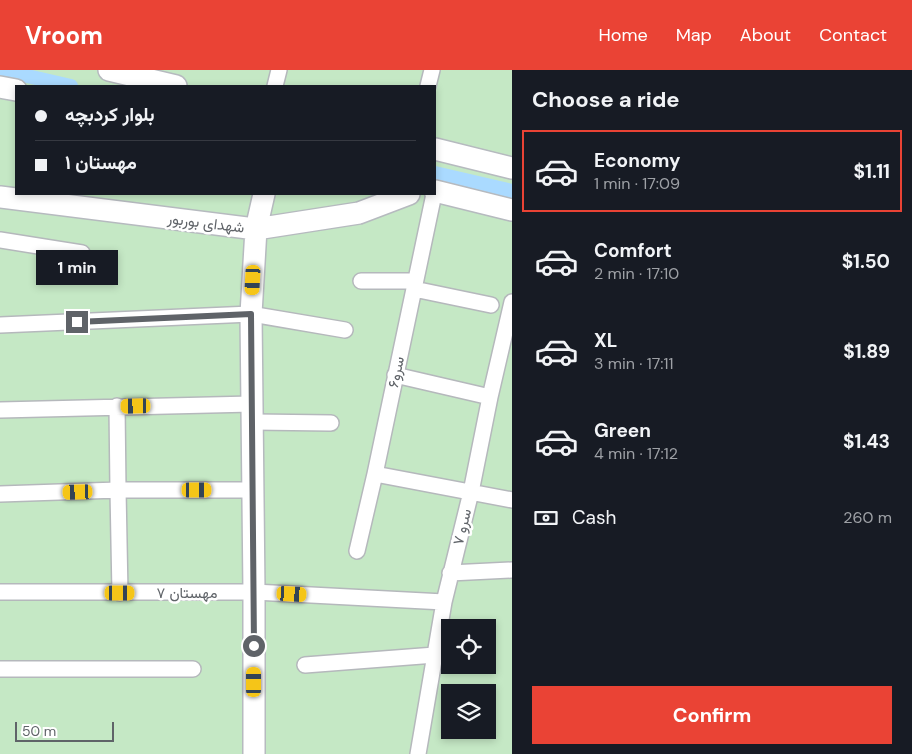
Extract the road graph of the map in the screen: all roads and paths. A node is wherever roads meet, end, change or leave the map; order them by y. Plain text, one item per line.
1 (109, 70) edge
2 (280, 70) edge
3 (432, 70) edge
4 (172, 85) edge
5 (276, 85) edge
6 (428, 85) edge
7 (0, 87) edge
8 (15, 90) edge
9 (436, 149) edge
10 (512, 168) edge
11 (436, 192) edge
12 (264, 195) edge
13 (406, 195) edge
14 (433, 195) edge
15 (0, 196) edge
16 (512, 210) edge
17 (256, 229) junction
18 (0, 240) edge
19 (82, 253) dead end
20 (361, 280) dead end
21 (414, 285) junction
22 (512, 302) edge
23 (491, 305) dead end
24 (251, 314) junction
25 (0, 325) edge
26 (345, 330) dead end
27 (508, 338) edge
28 (396, 375) junction
29 (490, 397) junction
30 (117, 406) junction
31 (0, 410) edge
32 (252, 413) junction
33 (331, 423) dead end
34 (375, 474) junction
35 (118, 490) junction
36 (252, 490) junction
37 (471, 492) junction
38 (0, 494) edge
39 (512, 500) edge
40 (357, 551) dead end
41 (512, 570) edge
42 (450, 573) junction
43 (0, 592) edge
44 (254, 592) junction
45 (120, 593) junction
46 (444, 602) junction
47 (434, 655) junction
48 (305, 665) dead end
49 (0, 669) edge
50 (193, 669) dead end
51 (254, 754) edge
52 (418, 754) edge

1 - 4 street
2 - 5 street
3 - 6 street
7 - 8 street
9 - 10 street
11 - 16 street
12 - 17 street
13 - 17 street, شهدای بوربور
14 - 21 street, سرو۶
15 - 17 street, شهدای بوربور
17 - 24 street
18 - 19 street
20 - 21 street
21 - 23 street
21 - 28 street, سرو۶
22 - 27 street, سرو ۷
24 - 25 street
24 - 26 street
24 - 32 street
27 - 29 street, سرو ۷
28 - 29 street
28 - 34 street, سرو۶
29 - 37 street, سرو ۷
30 - 31 street
30 - 32 street
30 - 35 street
32 - 33 street
32 - 36 street
34 - 37 street
34 - 40 street, سرو۶
35 - 36 street
35 - 38 street
35 - 45 street
36 - 44 street
37 - 39 street
37 - 42 street, سرو ۷
41 - 42 street
42 - 46 street, سرو ۷
43 - 45 street, مهستان ۷
44 - 45 street, مهستان ۷
44 - 46 street, مهستان ۷
44 - 51 street
46 - 47 street, سرو ۷
47 - 48 street
47 - 52 street, سرو ۷
49 - 50 street

